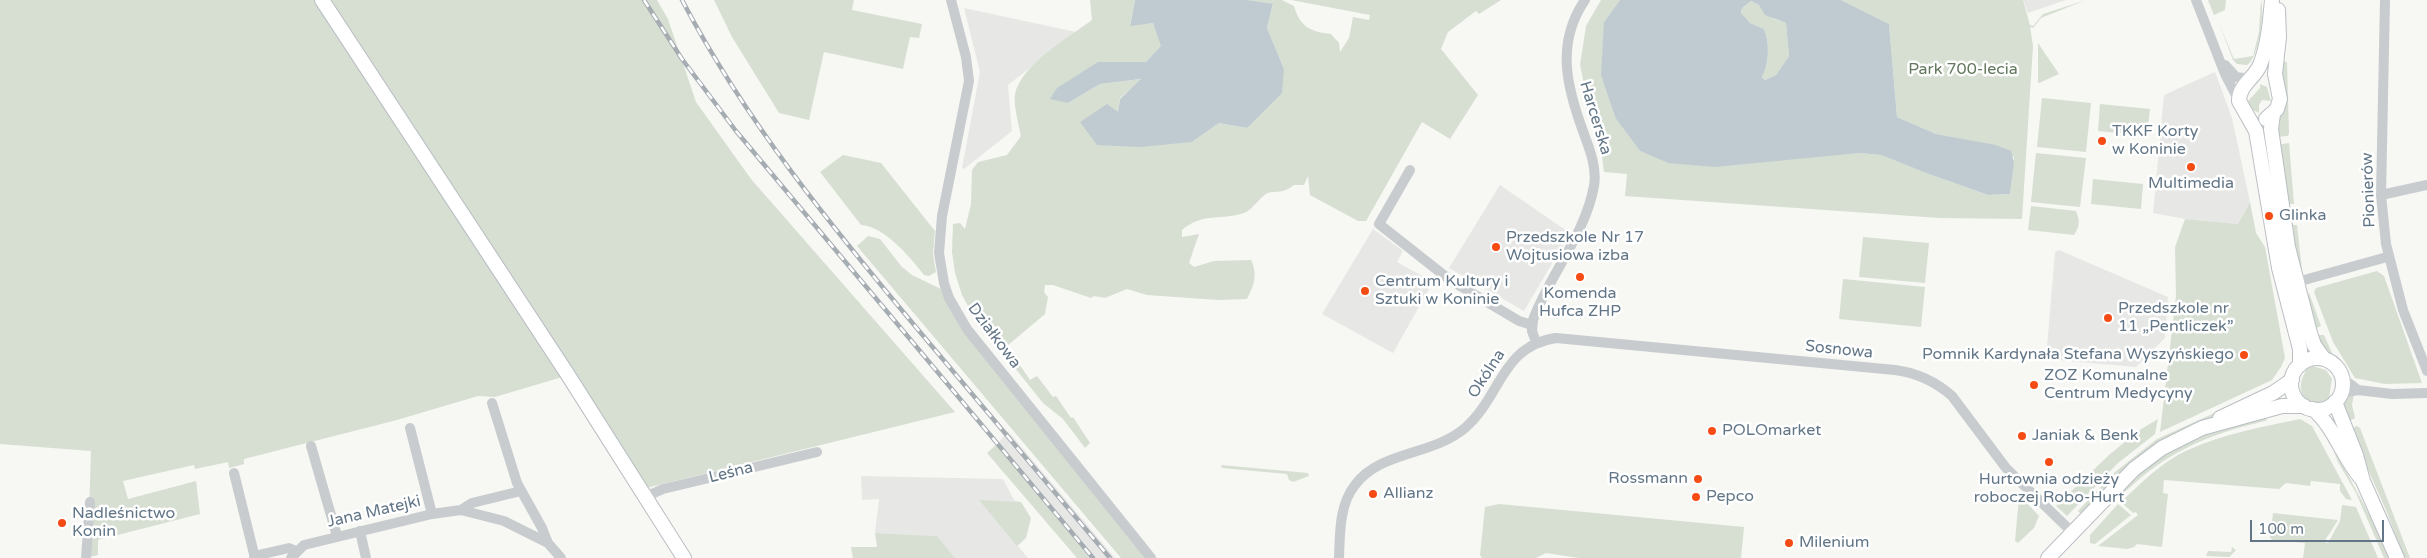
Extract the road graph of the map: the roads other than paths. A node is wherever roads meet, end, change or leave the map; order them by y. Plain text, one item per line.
1 (322, 0) edge
2 (951, 0) edge
3 (1585, 0) edge
4 (2196, 0) edge
5 (2272, 0) edge
6 (2277, 0) edge
7 (2384, 0) edge
8 (2220, 58) junction
9 (2251, 79) junction
10 (2278, 89) junction
11 (2239, 101) junction
12 (2246, 114) junction
13 (2273, 114) junction
14 (1410, 170) dead end
15 (2427, 185) edge
16 (2382, 195) junction
17 (2387, 257) junction
18 (2296, 282) junction
19 (1532, 325) junction
20 (1536, 342) junction
21 (2324, 359) junction
22 (2300, 365) junction
23 (2427, 372) edge
24 (2342, 378) junction
25 (2292, 380) junction
26 (2358, 390) junction
27 (2427, 394) edge
28 (2338, 397) junction
29 (492, 403) dead end
30 (2308, 407) junction
31 (410, 428) dead end
32 (2202, 428) junction
33 (311, 446) dead end
34 (817, 452) dead end
35 (234, 473) dead end
36 (2363, 481) junction
37 (521, 491) junction
38 (645, 497) junction
39 (90, 502) dead end
40 (461, 510) junction
41 (432, 514) junction
42 (360, 531) junction
43 (2073, 532) junction
44 (337, 536) junction
45 (548, 543) junction
46 (293, 554) edge
47 (254, 557) edge
48 (86, 558) edge
49 (366, 558) edge
50 (561, 558) edge
51 (684, 558) edge
52 (1151, 558) edge
53 (1339, 558) edge
54 (2048, 558) edge
55 (2397, 558) edge

1 - 38 main road
2 - 52 street, Działkowa
3 - 19 street, Harcerska
4 - 8 street
5 - 9 main road
6 - 10 main road
7 - 16 street, Pionierów
8 - 9 street
8 - 11 street
9 - 10 main road
9 - 11 main road
10 - 13 main road
11 - 12 main road
12 - 13 main road
12 - 22 main road
13 - 18 main road
14 - 19 street
15 - 16 street
16 - 17 street, Pionierów
17 - 18 street
17 - 23 street, Pionierów
18 - 21 main road
19 - 20 street
20 - 43 street, Sosnowa
20 - 53 street, Okólna
21 - 22 main road
21 - 24 main road
22 - 25 main road
24 - 26 street
24 - 28 main road
25 - 30 main road
25 - 32 main road
26 - 27 street
26 - 28 street
28 - 30 main road
28 - 36 main road
29 - 37 street
30 - 32 main road
30 - 36 main road
31 - 41 street
32 - 43 main road
33 - 44 street
34 - 38 street, Leśna
35 - 47 street
36 - 55 main road
37 - 40 street, Jana Matejki
37 - 45 street, Jana Matejki
38 - 51 main road
39 - 48 street
40 - 41 street, Jana Matejki
40 - 45 street, Jana Matejki
41 - 42 street, Jana Matejki
42 - 44 street, Jana Matejki
42 - 49 street
43 - 54 main road
44 - 46 street, Jana Matejki
45 - 50 street, Jana Matejki
46 - 47 street, Jana Matejki

